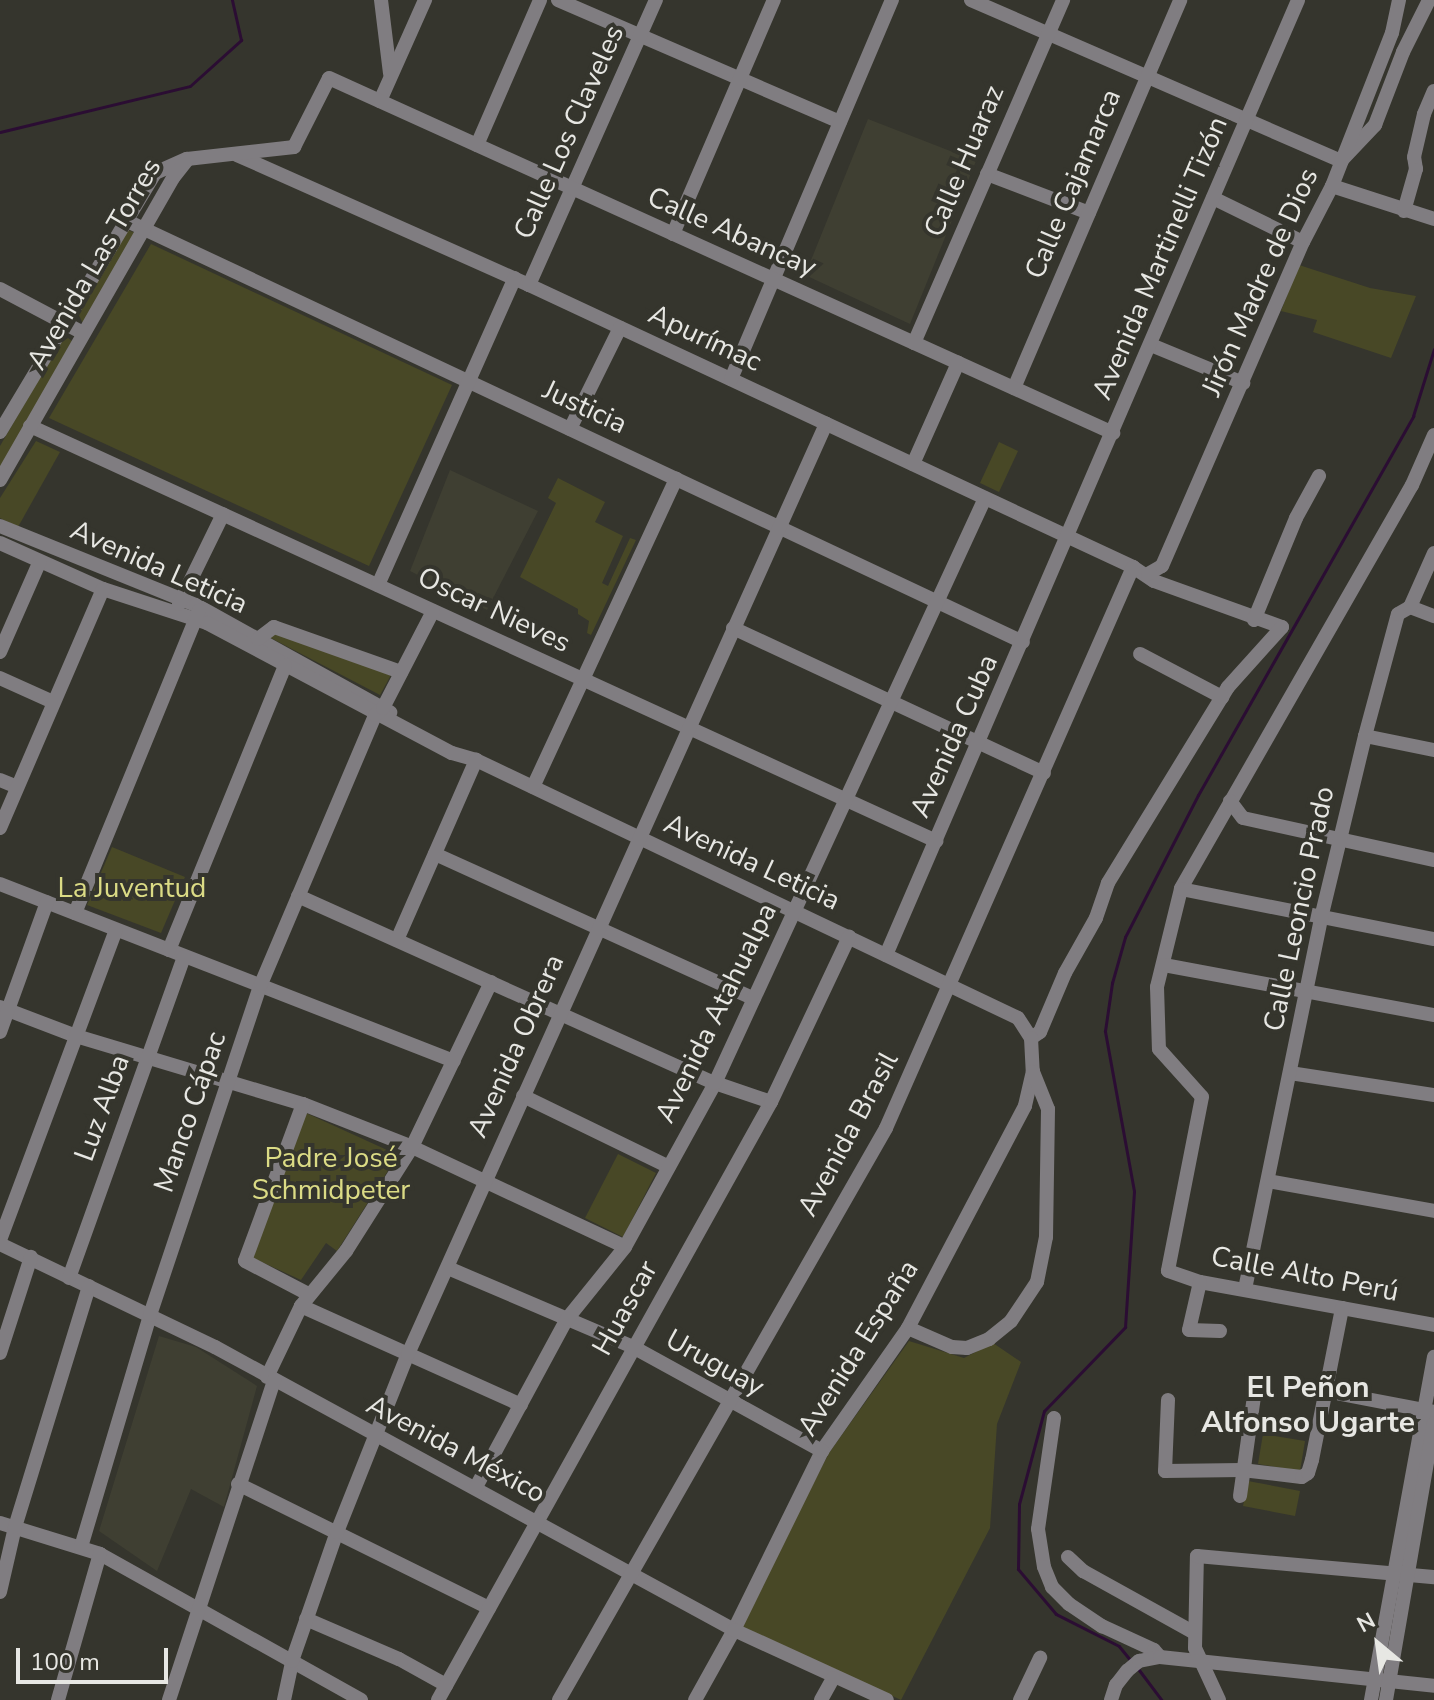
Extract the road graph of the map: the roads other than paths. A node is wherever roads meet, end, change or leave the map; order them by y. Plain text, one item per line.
1 (381, 0) edge
2 (425, 0) edge
3 (540, 0) edge
4 (558, 0) edge
5 (656, 0) edge
6 (774, 0) edge
7 (892, 0) edge
8 (971, 0) edge
9 (1063, 0) edge
10 (1180, 0) edge
11 (1298, 0) edge
12 (1399, 0) edge
13 (1429, 0) edge
14 (1048, 34) junction
15 (640, 35) junction
16 (391, 77) junction
17 (1147, 77) junction
18 (740, 79) junction
19 (1434, 91) edge
20 (380, 101) junction
21 (1247, 120) junction
22 (840, 122) junction
23 (477, 145) junction
24 (294, 147) junction
25 (237, 155) junction
26 (187, 159) junction
27 (1341, 161) junction
28 (283, 173) junction
29 (987, 174) junction
30 (1332, 186) junction
31 (572, 188) junction
32 (1213, 198) junction
33 (1404, 211) junction
34 (1089, 213) junction
35 (1434, 219) edge
36 (125, 220) junction
37 (144, 228) junction
38 (673, 234) junction
39 (1303, 242) junction
40 (515, 278) junction
41 (773, 279) junction
42 (529, 285) junction
43 (0, 289) edge
44 (64, 323) junction
45 (620, 328) junction
46 (83, 333) junction
47 (914, 343) junction
48 (1151, 345) junction
49 (958, 363) junction
50 (731, 379) junction
51 (469, 381) junction
52 (1243, 383) junction
53 (1014, 388) junction
54 (826, 424) junction
55 (30, 426) junction
56 (570, 429) junction
57 (0, 432) edge
58 (1113, 433) junction
59 (1434, 435) edge
60 (913, 464) junction
61 (1319, 476) dead end
62 (676, 479) junction
63 (0, 480) edge
64 (985, 498) junction
65 (223, 514) junction
66 (0, 526) edge
67 (779, 527) junction
68 (1069, 537) junction
69 (0, 543) edge
70 (1434, 553) edge
71 (40, 561) junction
72 (1133, 567) junction
73 (1148, 574) junction
74 (378, 585) junction
75 (103, 589) junction
76 (938, 602) junction
77 (179, 606) junction
78 (1410, 607) junction
79 (433, 611) junction
80 (198, 613) junction
81 (1434, 616) edge
82 (1254, 620) junction
83 (733, 628) junction
84 (258, 639) junction
85 (1023, 642) junction
86 (0, 652) edge
87 (1140, 654) dead end
88 (285, 666) junction
89 (401, 672) junction
90 (0, 678) edge
91 (583, 680) junction
92 (1222, 697) junction
93 (53, 702) junction
94 (891, 702) junction
95 (379, 711) junction
96 (687, 727) junction
97 (1365, 736) junction
98 (979, 743) junction
99 (1434, 750) edge
100 (470, 757) junction
101 (1044, 773) junction
102 (0, 780) edge
103 (17, 787) junction
104 (533, 787) junction
105 (846, 800) junction
106 (1230, 801) junction
107 (0, 828) edge
108 (637, 837) junction
109 (1339, 840) junction
110 (936, 841) junction
111 (435, 854) junction
112 (1434, 860) edge
113 (0, 884) edge
114 (1181, 889) junction
115 (298, 896) junction
116 (47, 902) junction
117 (794, 911) junction
118 (75, 913) junction
119 (1321, 918) junction
120 (597, 928) junction
121 (116, 930) junction
122 (849, 937) junction
123 (1434, 939) edge
124 (397, 940) junction
125 (169, 950) junction
126 (886, 955) junction
127 (184, 957) junction
128 (1164, 965) junction
129 (491, 982) junction
130 (261, 984) junction
131 (951, 986) junction
132 (1306, 993) junction
133 (754, 999) junction
134 (4, 1008) edge
135 (559, 1013) junction
136 (1434, 1015) edge
137 (1018, 1018) joint
138 (0, 1032) edge
139 (76, 1036) junction
140 (1031, 1038) junction
141 (147, 1058) junction
142 (454, 1061) junction
143 (1033, 1071) junction
144 (1290, 1073) junction
145 (227, 1081) junction
146 (715, 1083) junction
147 (1434, 1095) edge
148 (523, 1096) junction
149 (771, 1102) junction
150 (303, 1104) junction
151 (1025, 1106) junction
152 (1048, 1109) junction
153 (412, 1147) junction
154 (669, 1167) junction
155 (485, 1181) junction
156 (1268, 1181) junction
157 (1434, 1211) edge
158 (0, 1242) edge
159 (625, 1247) junction
160 (31, 1257) junction
161 (448, 1268) junction
162 (69, 1278) junction
163 (1200, 1282) junction
164 (89, 1286) junction
165 (1245, 1289) junction
166 (306, 1300) junction
167 (1342, 1308) junction
168 (150, 1315) junction
169 (567, 1319) junction
170 (1434, 1325) edge
171 (908, 1328) junction
172 (1220, 1331) dead end
173 (633, 1347) junction
174 (0, 1353) edge
175 (408, 1354) junction
176 (1434, 1357) edge
177 (271, 1379) junction
178 (1325, 1391) junction
179 (1254, 1396) dead end
180 (1168, 1400) dead end
181 (731, 1401) junction
182 (521, 1405) junction
183 (1429, 1411) edge
184 (1054, 1418) dead end
185 (1434, 1423) edge
186 (375, 1436) junction
187 (1426, 1450) edge
188 (822, 1451) junction
189 (1242, 1470) junction
190 (238, 1484) junction
191 (476, 1487) junction
192 (1240, 1496) dead end
193 (537, 1521) junction
194 (0, 1523) edge
195 (15, 1527) junction
196 (337, 1532) junction
197 (81, 1547) junction
198 (100, 1554) junction
199 (1068, 1557) dead end
200 (632, 1575) junction
201 (1401, 1575) junction
202 (1434, 1577) edge
203 (0, 1592) edge
204 (197, 1608) junction
205 (489, 1608) junction
206 (306, 1619) junction
207 (734, 1630) junction
208 (1195, 1633) junction
209 (1160, 1657) junction
210 (1040, 1658) dead end
211 (1198, 1659) junction
212 (292, 1661) junction
213 (833, 1678) junction
214 (1382, 1680) junction
215 (446, 1685) junction
216 (1434, 1686) edge
217 (58, 1700) edge
218 (169, 1700) edge
219 (284, 1700) edge
220 (361, 1700) edge
221 (438, 1700) edge
222 (559, 1700) edge
223 (695, 1700) edge
224 (821, 1700) edge
225 (887, 1700) edge
226 (1020, 1700) edge
227 (1111, 1700) edge
228 (1219, 1700) edge
229 (1371, 1700) edge
230 (1386, 1700) edge

1 - 16 street
2 - 16 street
3 - 23 street
4 - 15 street
5 - 15 street, Calle Los Claveles
6 - 18 street
7 - 22 street
8 - 14 street
9 - 14 street, Calle Huaraz
10 - 17 street, Calle Cajamarca
11 - 21 street, Avenida Martinelli Tizón
12 - 27 street, Jirón Madre de Dios
13 - 27 street
14 - 17 street
14 - 29 street, Calle Huaraz
15 - 18 street
15 - 31 street, Calle Los Claveles
16 - 20 street
17 - 21 street
17 - 34 street, Calle Cajamarca
18 - 22 street
18 - 38 street
19 - 33 street
20 - 23 street, Calle Abancay
20 - 24 street, Calle Abancay
21 - 27 street
21 - 32 street, Avenida Martinelli Tizón
22 - 41 street
23 - 31 street, Calle Abancay
24 - 25 street, Avenida Las Torres
24 - 28 street
25 - 26 street, Avenida Las Torres
25 - 28 street, Apurímac
26 - 36 street, Avenida Las Torres
26 - 37 street, Avenida Las Torres
27 - 30 street, Jirón Madre de Dios
28 - 40 street, Apurímac
29 - 34 street
29 - 47 street, Calle Huaraz
30 - 33 street
30 - 39 street, Jirón Madre de Dios
31 - 38 street, Calle Abancay
31 - 42 street, Calle Los Claveles
32 - 39 street
32 - 48 street, Avenida Martinelli Tizón
33 - 35 street
34 - 53 street, Calle Cajamarca
36 - 37 street, Justicia
36 - 44 street, Avenida Las Torres
37 - 46 street, Avenida Las Torres
37 - 51 street, Justicia
38 - 41 street, Calle Abancay
39 - 52 street, Jirón Madre de Dios
40 - 42 street, Apurímac
40 - 51 street
41 - 47 street, Calle Abancay
41 - 50 street
42 - 45 street, Apurímac
43 - 44 street
44 - 46 street
44 - 57 street, Avenida Las Torres
45 - 50 street, Apurímac
45 - 56 street
46 - 55 street, Avenida Las Torres
47 - 49 street, Calle Abancay
48 - 52 street
48 - 58 street, Avenida Martinelli Tizón
49 - 53 street, Calle Abancay
49 - 60 street
50 - 54 street, Apurímac
51 - 56 street, Justicia
51 - 74 street
52 - 73 street, Jirón Madre de Dios
53 - 58 street, Calle Abancay
54 - 60 street, Apurímac
54 - 67 street, Avenida Obrera
55 - 63 street, Avenida Las Torres
55 - 65 street, Oscar Nieves
56 - 62 street, Justicia
58 - 68 street, Avenida Martinelli Tizón
59 - 106 street
60 - 64 street, Apurímac
61 - 82 street
62 - 67 street, Justicia
62 - 91 street
64 - 68 street, Apurímac
64 - 76 street, Avenida Atahualpa
65 - 74 street, Oscar Nieves
65 - 77 street
66 - 77 street, Avenida Leticia
67 - 76 street, Justicia
67 - 83 street, Avenida Obrera
68 - 72 street, Apurímac
68 - 85 street, Avenida Cuba
69 - 71 street, Avenida Leticia
70 - 78 street, Calle Leoncio Prado
71 - 75 street, Avenida Leticia
71 - 86 street
72 - 73 street, Apurímac
72 - 101 street, Avenida Brasil
73 - 82 street, Apurímac
74 - 79 street, Oscar Nieves
75 - 77 street, Avenida Leticia
75 - 93 street
76 - 85 street, Justicia
76 - 94 street, Avenida Atahualpa
77 - 80 street, Avenida Leticia
78 - 81 street
78 - 97 street, Calle Leoncio Prado
79 - 89 street, Manco Cápac
79 - 91 street, Oscar Nieves
80 - 84 street, Avenida Leticia
80 - 88 street, Avenida Leticia
80 - 118 street
82 - 92 street, Apurímac
83 - 94 street
83 - 96 street, Avenida Obrera
84 - 89 street
84 - 95 street, Avenida Leticia
85 - 98 street, Avenida Cuba
87 - 92 street
88 - 95 street, Avenida Leticia
88 - 125 street
89 - 95 street, Manco Cápac
90 - 93 street
91 - 96 street, Oscar Nieves
91 - 104 street
92 - 140 street
93 - 103 street
94 - 98 street
94 - 105 street, Avenida Atahualpa
95 - 100 street, Avenida Leticia
95 - 115 street, Manco Cápac
96 - 105 street, Oscar Nieves
96 - 108 street, Avenida Obrera
97 - 99 street
97 - 109 street, Calle Leoncio Prado
98 - 101 street
98 - 110 street, Avenida Cuba
100 - 104 street, Avenida Leticia
100 - 111 street
101 - 131 street, Avenida Brasil
102 - 103 street
103 - 107 street
104 - 108 street, Avenida Leticia
105 - 110 street, Oscar Nieves
105 - 117 street, Avenida Atahualpa
106 - 109 street
106 - 114 street
108 - 117 street, Avenida Leticia
108 - 120 street, Avenida Obrera
109 - 112 street
109 - 119 street, Calle Leoncio Prado
110 - 126 street, Avenida Cuba
111 - 120 street
111 - 124 street
113 - 116 street
114 - 119 street
114 - 128 street
115 - 124 street
115 - 130 street, Manco Cápac
116 - 118 street
116 - 134 street
117 - 122 street, Avenida Leticia
117 - 133 street, Avenida Atahualpa
118 - 121 street
119 - 123 street
119 - 132 street, Calle Leoncio Prado
120 - 133 street
120 - 135 street, Avenida Obrera
121 - 125 street
121 - 139 street
122 - 126 street, Avenida Leticia
122 - 149 street, Huascar
124 - 129 street
125 - 127 street
126 - 131 street, Avenida Leticia
127 - 130 street
127 - 141 street, Luz Alba
128 - 132 street
128 - 163 street, Calle Alto Perú
129 - 135 street
129 - 142 street
130 - 142 street
130 - 145 street, Manco Cápac
131 - 137 street, Avenida Leticia
131 - 181 street, Avenida Brasil
132 - 136 street
132 - 144 street, Calle Leoncio Prado
133 - 146 street, Avenida Atahualpa
134 - 138 street
134 - 139 street
135 - 146 street
135 - 148 street, Avenida Obrera
137 - 140 street, Avenida España
139 - 141 street
139 - 158 street
140 - 143 street, Avenida España
141 - 145 street
141 - 162 street, Luz Alba
142 - 153 street
143 - 151 street, Avenida España
143 - 152 street
144 - 147 street
144 - 156 street, Calle Leoncio Prado
145 - 150 street
145 - 168 street, Manco Cápac
146 - 149 street
146 - 154 street, Avenida Atahualpa
148 - 154 street
148 - 155 street, Avenida Obrera
149 - 173 street, Huascar
150 - 153 street
150 - 166 street
151 - 152 street
151 - 171 street, Avenida España
152 - 171 street
153 - 155 street
153 - 166 street
154 - 159 street, Avenida Atahualpa
155 - 159 street
155 - 161 street, Avenida Obrera
156 - 157 street
156 - 165 street, Calle Leoncio Prado
158 - 160 street, Avenida México
159 - 169 street, Avenida Atahualpa
160 - 162 street, Avenida México
160 - 174 street
161 - 169 street, Uruguay
161 - 175 street, Avenida Obrera
162 - 164 street, Avenida México
163 - 165 street, Calle Alto Perú
163 - 172 street
164 - 168 street, Avenida México
164 - 195 street
165 - 167 street, Calle Alto Perú
166 - 175 street
166 - 177 street
167 - 170 street, Calle Alto Perú
167 - 178 street
168 - 177 street, Avenida México
168 - 197 street, Manco Cápac
169 - 173 street, Uruguay
169 - 182 street, Avenida Atahualpa
171 - 188 street, Avenida España
173 - 181 street, Uruguay
173 - 193 street, Huascar
175 - 182 street
175 - 186 street, Avenida Obrera
176 - 183 street
177 - 186 street, Avenida México
177 - 190 street
178 - 183 street
178 - 189 street
179 - 189 street
180 - 189 street
181 - 188 street, Uruguay
181 - 200 street, Avenida Brasil
182 - 191 street, Avenida Atahualpa
183 - 187 street
184 - 209 street
185 - 187 street
186 - 191 street, Avenida México
186 - 196 street, Avenida Obrera
187 - 201 street
188 - 207 street, Avenida España
189 - 192 street
190 - 196 street
190 - 204 street
191 - 193 street, Avenida México
193 - 200 street, Avenida México
193 - 205 street, Huascar
194 - 195 street
195 - 197 street
195 - 203 street
196 - 205 street
196 - 206 street, Avenida Obrera
197 - 198 street
198 - 204 street
198 - 217 street
199 - 208 street
200 - 207 street, Avenida México
200 - 222 street, Avenida Brasil
201 - 202 street
201 - 208 street
201 - 214 street
204 - 212 street
204 - 218 street
205 - 215 street, Huascar
206 - 212 street, Avenida Obrera
206 - 215 street
207 - 213 street, Avenida México
207 - 223 street, Avenida España
208 - 211 street
209 - 211 street
209 - 227 street
210 - 226 street
211 - 214 street
211 - 228 street
212 - 219 street, Avenida Obrera
212 - 220 street
213 - 224 street
213 - 225 street, Avenida México
214 - 216 street
214 - 229 street
214 - 230 street
215 - 221 street, Huascar

